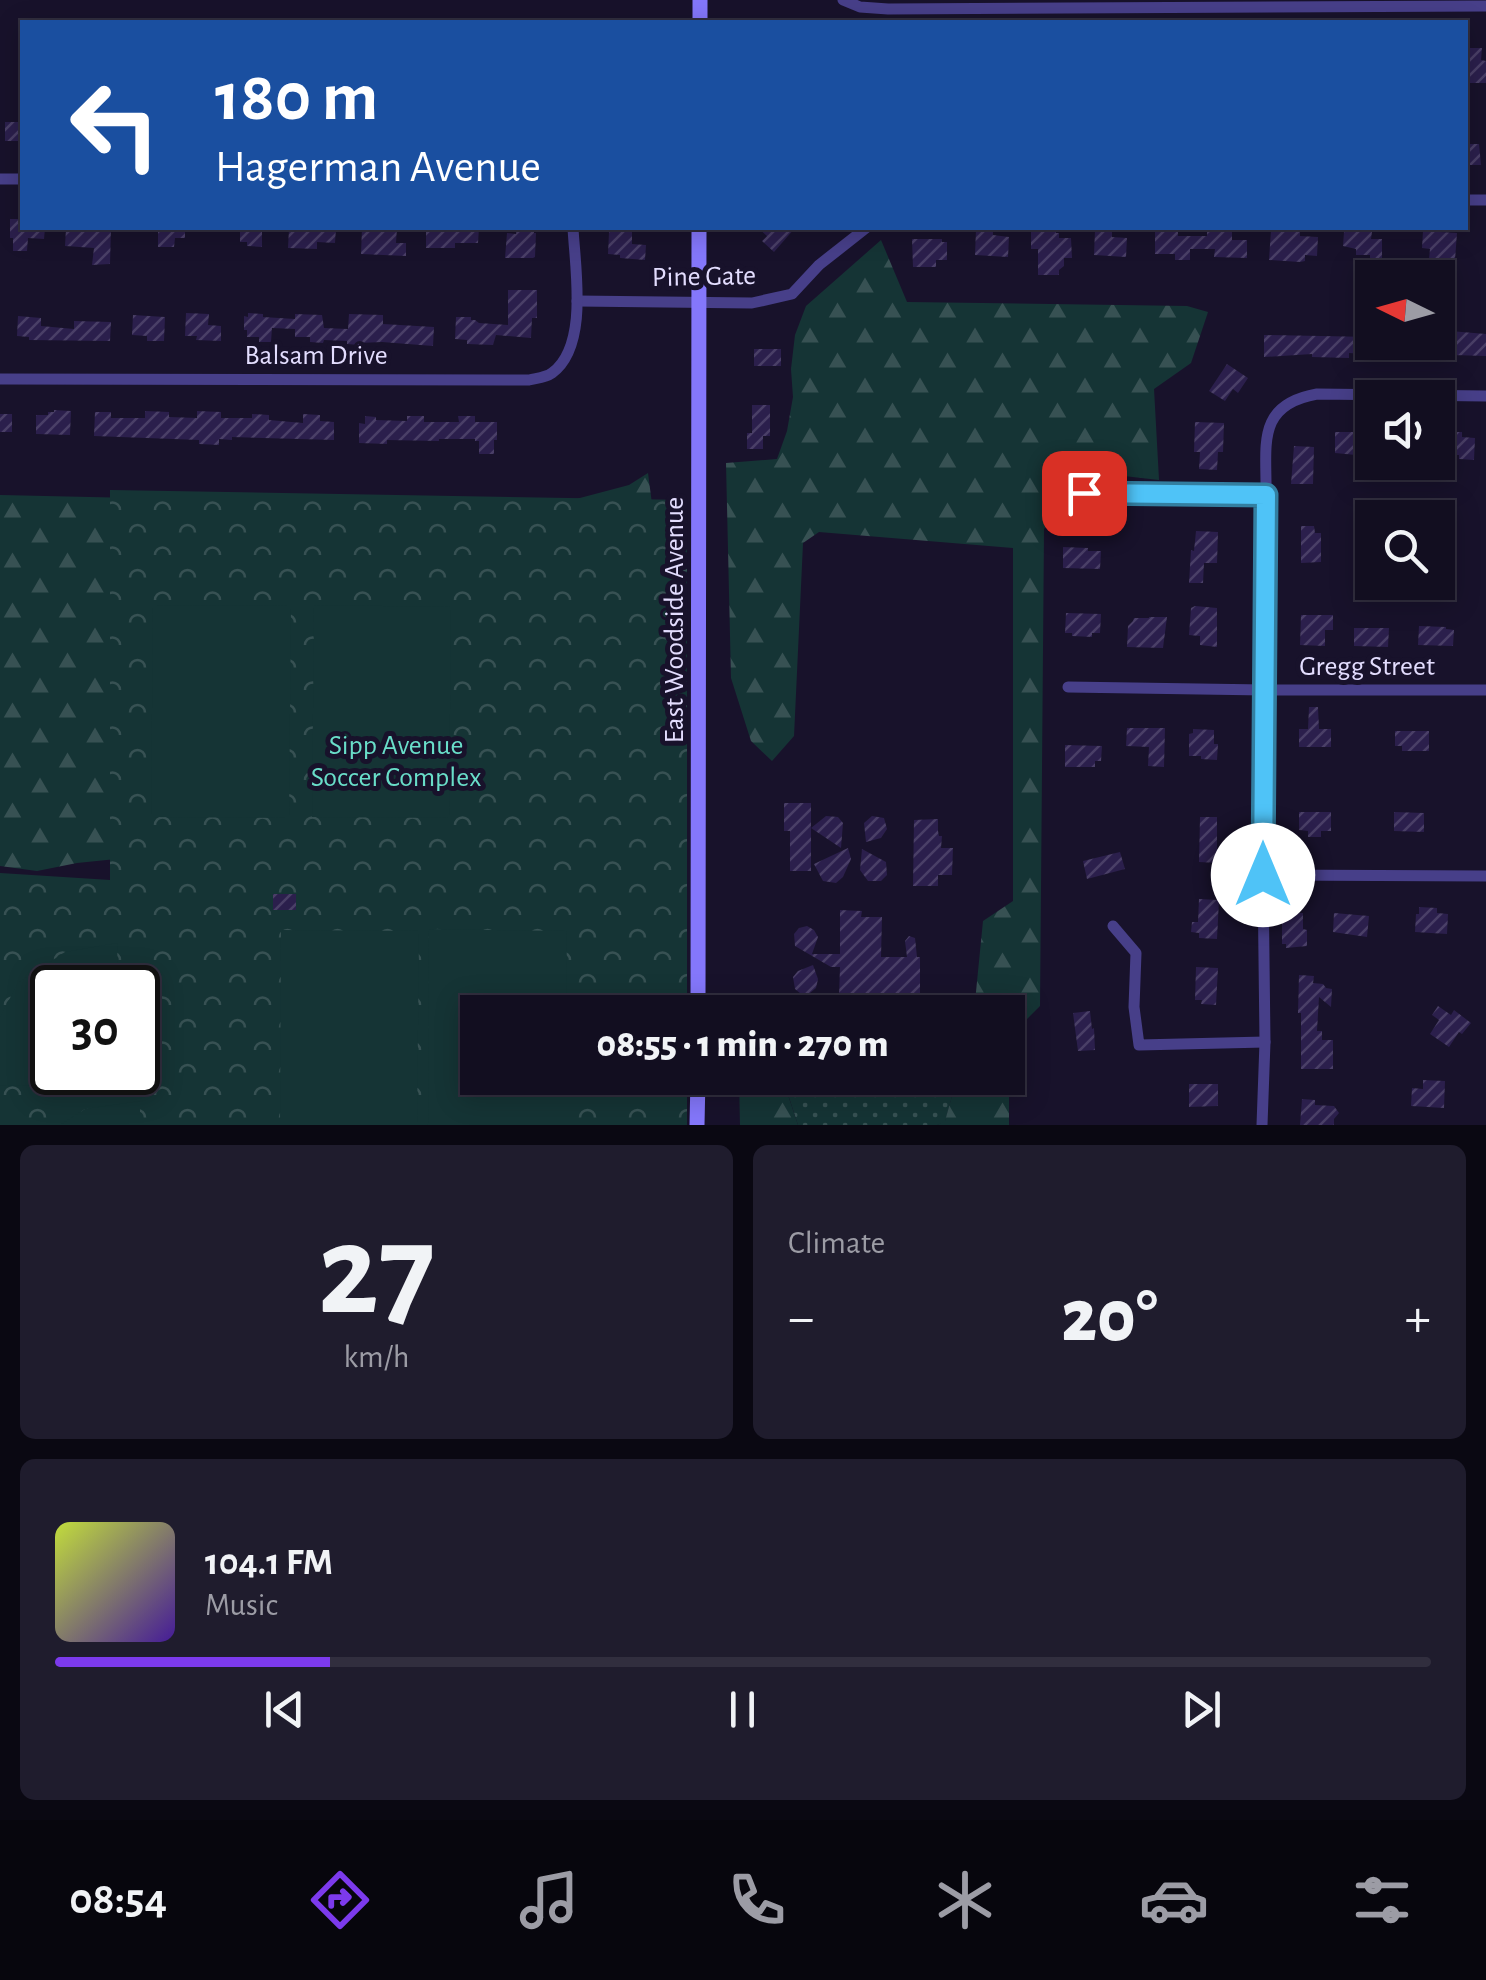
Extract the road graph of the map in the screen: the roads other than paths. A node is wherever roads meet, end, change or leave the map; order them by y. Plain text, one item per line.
1 (843, 0) edge
2 (1440, 3) edge
3 (1486, 6) edge
4 (573, 230) edge
5 (699, 230) edge
6 (863, 230) edge
7 (578, 301) junction
8 (699, 302) junction
9 (0, 379) edge
10 (1486, 396) edge
11 (1266, 495) junction
12 (1084, 523) dead end
13 (1068, 687) dead end
14 (1265, 690) junction
15 (1486, 690) edge
16 (1263, 875) junction
17 (1486, 876) edge
18 (1113, 926) dead end
19 (698, 995) edge
20 (1264, 1042) junction
21 (698, 1095) edge
22 (698, 1125) edge
23 (1262, 1125) edge

1 - 2 street
2 - 3 street
4 - 7 street, Balsam Drive
5 - 8 main road, East Woodside Avenue
6 - 8 street, Pine Gate
7 - 8 street, Pine Gate
7 - 9 street, Balsam Drive
8 - 19 main road, East Woodside Avenue
10 - 11 street
11 - 12 street
11 - 14 street
13 - 14 street, Gregg Street
14 - 15 street, Gregg Street
14 - 16 street
16 - 17 street
16 - 20 street
18 - 20 street
20 - 23 street
21 - 22 main road

